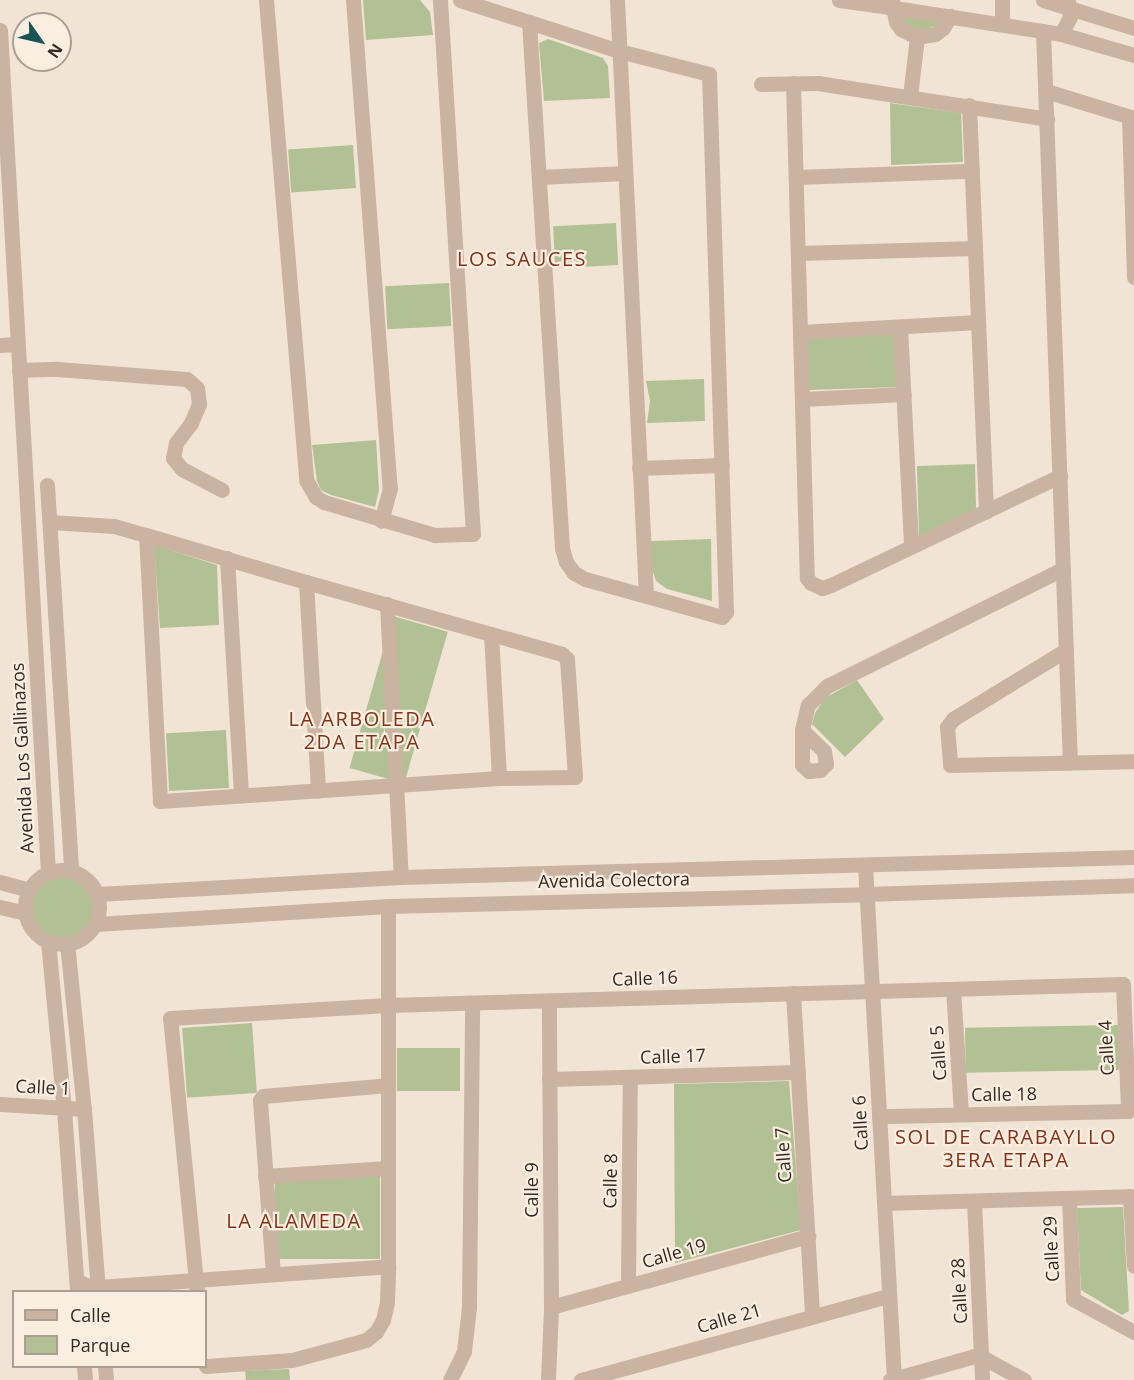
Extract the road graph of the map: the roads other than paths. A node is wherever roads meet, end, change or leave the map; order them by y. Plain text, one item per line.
1 (266, 0) edge
2 (353, 0) edge
3 (440, 0) edge
4 (460, 0) edge
5 (617, 0) edge
6 (839, 0) edge
7 (1002, 0) edge
8 (1043, 0) edge
9 (870, 3) edge
10 (892, 4) edge
11 (1069, 4) edge
12 (950, 16) junction
13 (529, 22) junction
14 (1002, 23) junction
15 (1134, 28) edge
16 (0, 30) edge
17 (1043, 31) junction
18 (1061, 34) junction
19 (917, 38) junction
20 (619, 51) junction
21 (1134, 55) edge
22 (793, 83) junction
23 (761, 84) dead end
24 (1046, 91) junction
25 (910, 96) junction
26 (969, 105) junction
27 (1131, 118) edge
28 (1047, 119) junction
29 (972, 171) junction
30 (625, 173) junction
31 (539, 177) junction
32 (796, 177) junction
33 (975, 248) junction
34 (798, 253) junction
35 (1134, 278) edge
36 (978, 322) junction
37 (900, 327) junction
38 (800, 332) junction
39 (17, 344) junction
40 (0, 345) edge
41 (19, 370) junction
42 (904, 394) junction
43 (802, 399) junction
44 (722, 465) junction
45 (639, 468) junction
46 (1060, 476) junction
47 (46, 485) dead end
48 (222, 490) dead end
49 (986, 512) junction
50 (381, 521) junction
51 (50, 522) junction
52 (146, 534) junction
53 (911, 547) junction
54 (226, 558) junction
55 (1063, 569) junction
56 (306, 582) junction
57 (646, 596) junction
58 (387, 604) junction
59 (491, 634) junction
60 (1066, 650) junction
61 (801, 730) dead end
62 (1134, 761) edge
63 (1070, 763) junction
64 (499, 778) junction
65 (396, 785) junction
66 (318, 791) junction
67 (241, 796) junction
68 (1134, 857) edge
69 (865, 865) junction
70 (71, 871) junction
71 (48, 873) junction
72 (401, 877) junction
73 (0, 882) edge
74 (1134, 885) edge
75 (30, 890) junction
76 (97, 894) junction
77 (867, 894) junction
78 (388, 906) junction
79 (0, 907) edge
80 (26, 913) junction
81 (95, 924) junction
82 (48, 941) junction
83 (67, 943) junction
84 (1123, 984) joint
85 (954, 989) junction
86 (873, 991) junction
87 (793, 993) junction
88 (549, 1000) junction
89 (472, 1003) junction
90 (388, 1005) junction
91 (798, 1072) junction
92 (630, 1077) junction
93 (549, 1079) junction
94 (388, 1085) junction
95 (0, 1104) edge
96 (64, 1109) junction
97 (84, 1109) junction
98 (1128, 1111) joint
99 (961, 1114) junction
100 (879, 1116) junction
101 (388, 1167) junction
102 (265, 1176) junction
103 (1069, 1198) junction
104 (974, 1201) junction
105 (884, 1203) junction
106 (808, 1236) junction
107 (388, 1266) junction
108 (1134, 1266) edge
109 (273, 1274) junction
110 (76, 1285) edge
111 (197, 1286) edge
112 (628, 1286) junction
113 (98, 1289) edge
114 (890, 1296) junction
115 (551, 1307) junction
116 (813, 1315) junction
117 (1134, 1332) edge
118 (982, 1357) junction
119 (207, 1366) edge
120 (892, 1379) edge
121 (450, 1380) edge
122 (548, 1380) edge
123 (581, 1380) edge
124 (982, 1380) edge
125 (1024, 1380) edge

1 - 50 street
2 - 50 street
3 - 50 street
4 - 13 street
5 - 20 street
6 - 9 street
7 - 14 street
8 - 11 street
9 - 10 street
10 - 12 street
10 - 19 street
11 - 15 street
11 - 18 street
12 - 14 street
12 - 19 street
13 - 20 street
13 - 31 street
14 - 17 street
16 - 39 street, Avenida Los Gallinazos
17 - 18 street
17 - 24 street
18 - 21 street
19 - 25 street
20 - 30 street
20 - 44 street
22 - 23 street
22 - 25 street
22 - 32 street
24 - 27 street
24 - 28 street
25 - 26 street
26 - 28 street
26 - 29 street
27 - 35 street
28 - 46 street
29 - 32 street
29 - 33 street
30 - 31 street
30 - 45 street
31 - 57 street
32 - 34 street
33 - 34 street
33 - 36 street
34 - 38 street
36 - 37 street
36 - 49 street
37 - 38 street
37 - 42 street
38 - 43 street
39 - 40 street
39 - 41 street, Avenida Los Gallinazos
41 - 48 street
41 - 71 street, Avenida Los Gallinazos
42 - 43 street
42 - 53 street
43 - 53 street
44 - 45 street
44 - 57 street
45 - 57 street
46 - 49 street
46 - 55 street
47 - 51 street
49 - 53 street
51 - 52 street
51 - 70 street
52 - 54 street
52 - 67 street
54 - 56 street
54 - 67 street
55 - 60 street
55 - 61 street
56 - 58 street
56 - 66 street
58 - 59 street
58 - 65 street
59 - 64 street
59 - 64 street
60 - 63 street
60 - 63 street
62 - 63 street
64 - 65 street
65 - 66 street
65 - 72 street
66 - 67 street
68 - 69 street, Avenida Colectora
69 - 72 street, Avenida Colectora
69 - 77 street, Calle 6
70 - 71 street
70 - 76 street
71 - 75 street
72 - 76 street, Avenida Colectora
73 - 75 street
74 - 77 street, Avenida Colectora
75 - 80 street
76 - 81 street
77 - 78 street, Avenida Colectora
77 - 86 street, Calle 6
78 - 81 street, Avenida Colectora
78 - 90 street
79 - 80 street
80 - 82 street
81 - 83 street
82 - 83 street
82 - 96 street
83 - 97 street
84 - 85 street, Calle 16
84 - 98 street, Calle 4
85 - 86 street, Calle 16
85 - 99 street, Calle 5
86 - 87 street, Calle 16
86 - 100 street, Calle 6
87 - 88 street, Calle 16
87 - 91 street, Calle 7
88 - 89 street, Calle 16
88 - 93 street, Calle 9
89 - 90 street, Calle 16
89 - 121 street
90 - 94 street
90 - 111 street, Calle 16
91 - 92 street, Calle 17
91 - 106 street, Calle 7
92 - 93 street, Calle 17
92 - 112 street, Calle 8
93 - 115 street, Calle 9
94 - 101 street
94 - 102 street
95 - 96 street, Calle 1
96 - 97 street, Calle 1
96 - 110 street
97 - 113 street
98 - 99 street, Calle 18
99 - 100 street, Calle 18
100 - 105 street, Calle 6
101 - 102 street
101 - 107 street
102 - 109 street
103 - 104 street
103 - 108 street
103 - 117 street, Calle 29
104 - 105 street
104 - 118 street, Calle 28
105 - 114 street, Calle 6
106 - 112 street, Calle 19
106 - 116 street, Calle 7
107 - 109 street
107 - 119 street
109 - 111 street
110 - 113 street
111 - 113 street
112 - 115 street, Calle 19
114 - 116 street, Calle 21
114 - 120 street, Calle 6
115 - 122 street, Calle 9
116 - 123 street, Calle 21
118 - 120 street
118 - 124 street, Calle 28
118 - 125 street

